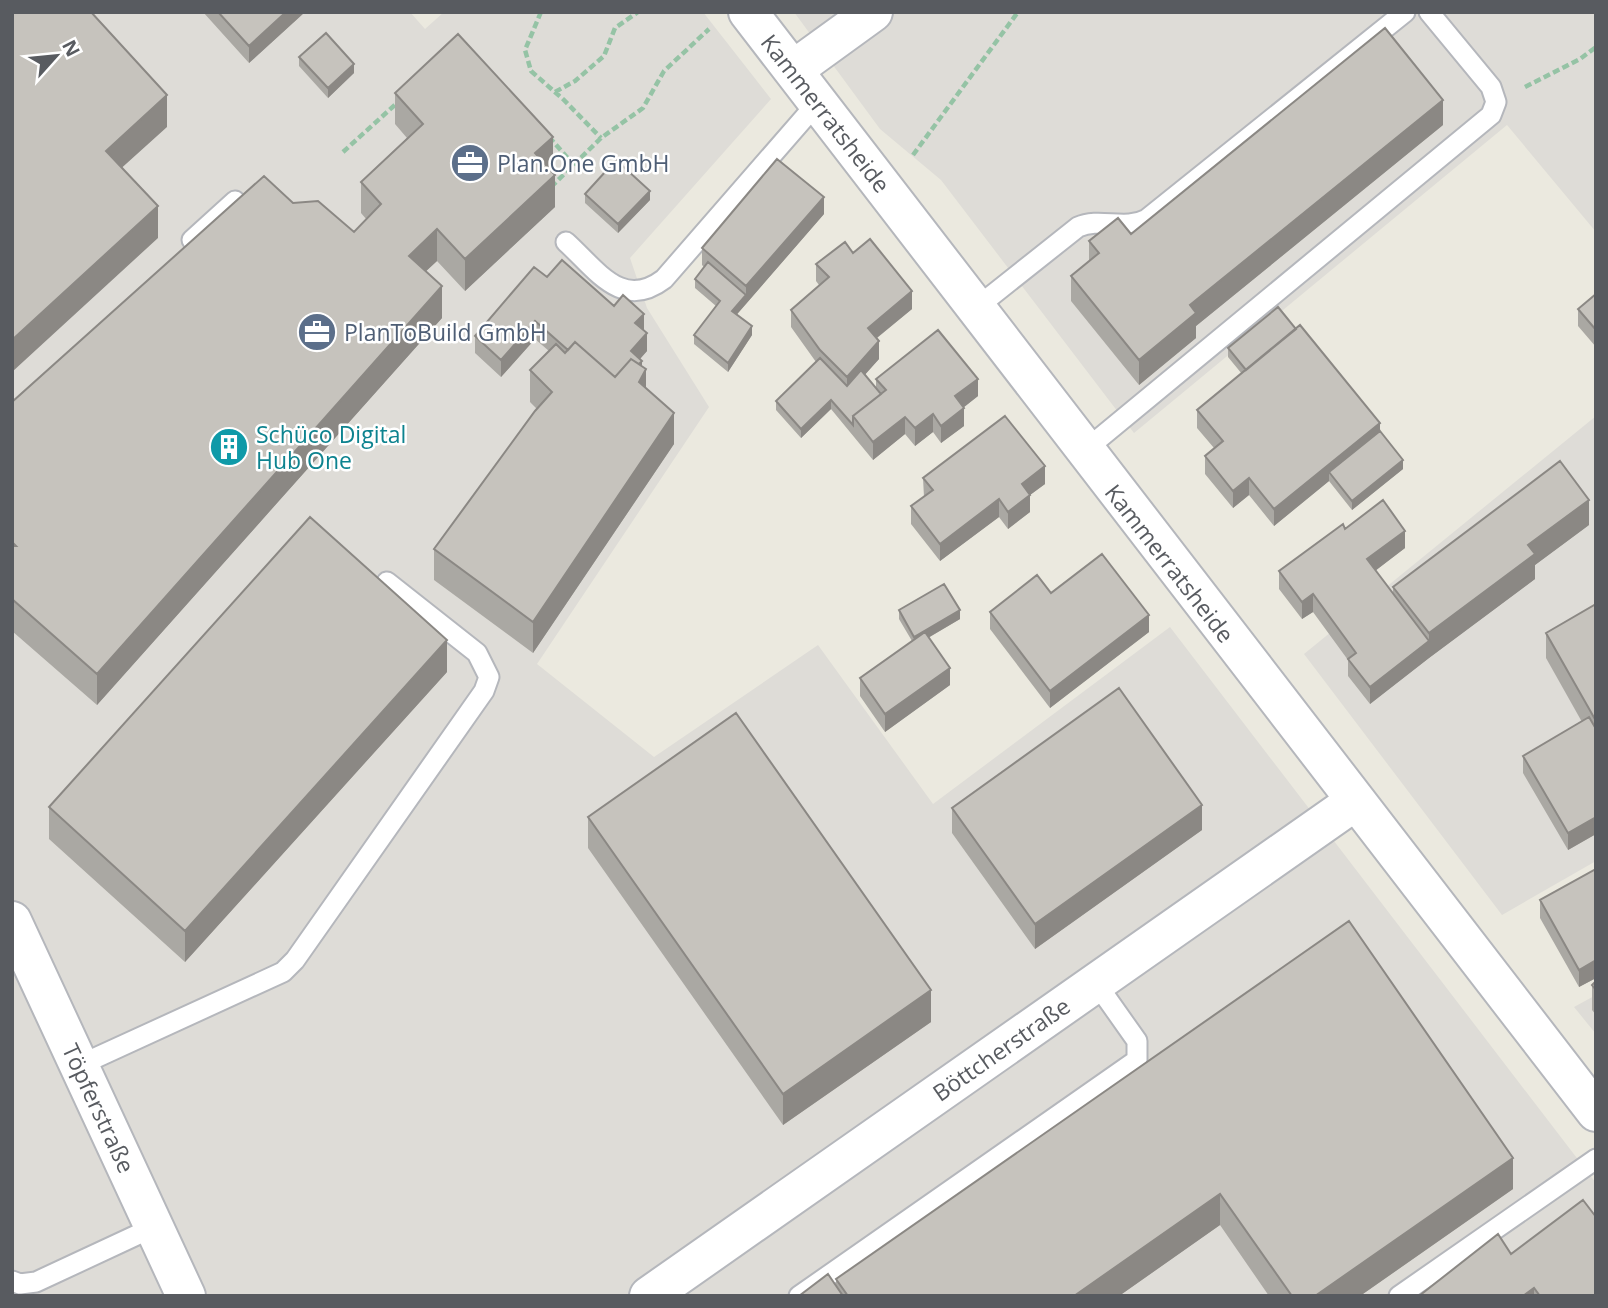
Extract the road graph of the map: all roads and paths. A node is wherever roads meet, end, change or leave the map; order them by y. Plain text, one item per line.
1 (541, 12) edge
2 (638, 12) edge
3 (873, 12) edge
4 (1018, 12) edge
5 (1405, 12) edge
6 (1429, 12) edge
7 (733, 16) edge
8 (1596, 47) edge
9 (793, 70) junction
10 (555, 92) junction
11 (403, 98) edge
12 (818, 102) junction
13 (1496, 102) junction
14 (546, 134) edge
15 (601, 138) junction
16 (343, 152) dead end
17 (574, 165) junction
18 (879, 182) junction
19 (544, 195) edge
20 (235, 201) edge
21 (566, 242) dead end
22 (174, 257) edge
23 (976, 308) junction
24 (1084, 451) junction
25 (387, 582) edge
26 (1354, 802) junction
27 (12, 920) edge
28 (1096, 983) junction
29 (80, 1065) junction
30 (1596, 1112) edge
31 (1596, 1159) edge
32 (154, 1227) junction
33 (12, 1281) edge
34 (186, 1296) edge
35 (649, 1296) edge
36 (799, 1296) edge
37 (1399, 1296) edge

1 - 10 path
2 - 10 path
3 - 9 street
4 - 18 path
5 - 23 lane
6 - 13 lane
7 - 9 street, Kammerratsheide
7 - 15 path
8 - 13 path
9 - 12 street, Kammerratsheide
10 - 15 path
11 - 16 path
12 - 18 street, Kammerratsheide
12 - 21 lane
13 - 24 lane
14 - 17 path
15 - 17 path
17 - 19 path
18 - 23 street, Kammerratsheide
20 - 22 lane
23 - 24 street, Kammerratsheide
24 - 26 street, Kammerratsheide
25 - 29 lane
26 - 28 street, Böttcherstraße
26 - 30 street, Kammerratsheide
27 - 29 street, Töpferstraße
28 - 35 street, Böttcherstraße
28 - 36 lane
29 - 32 street, Töpferstraße
31 - 37 lane
32 - 33 lane
32 - 34 street, Töpferstraße

